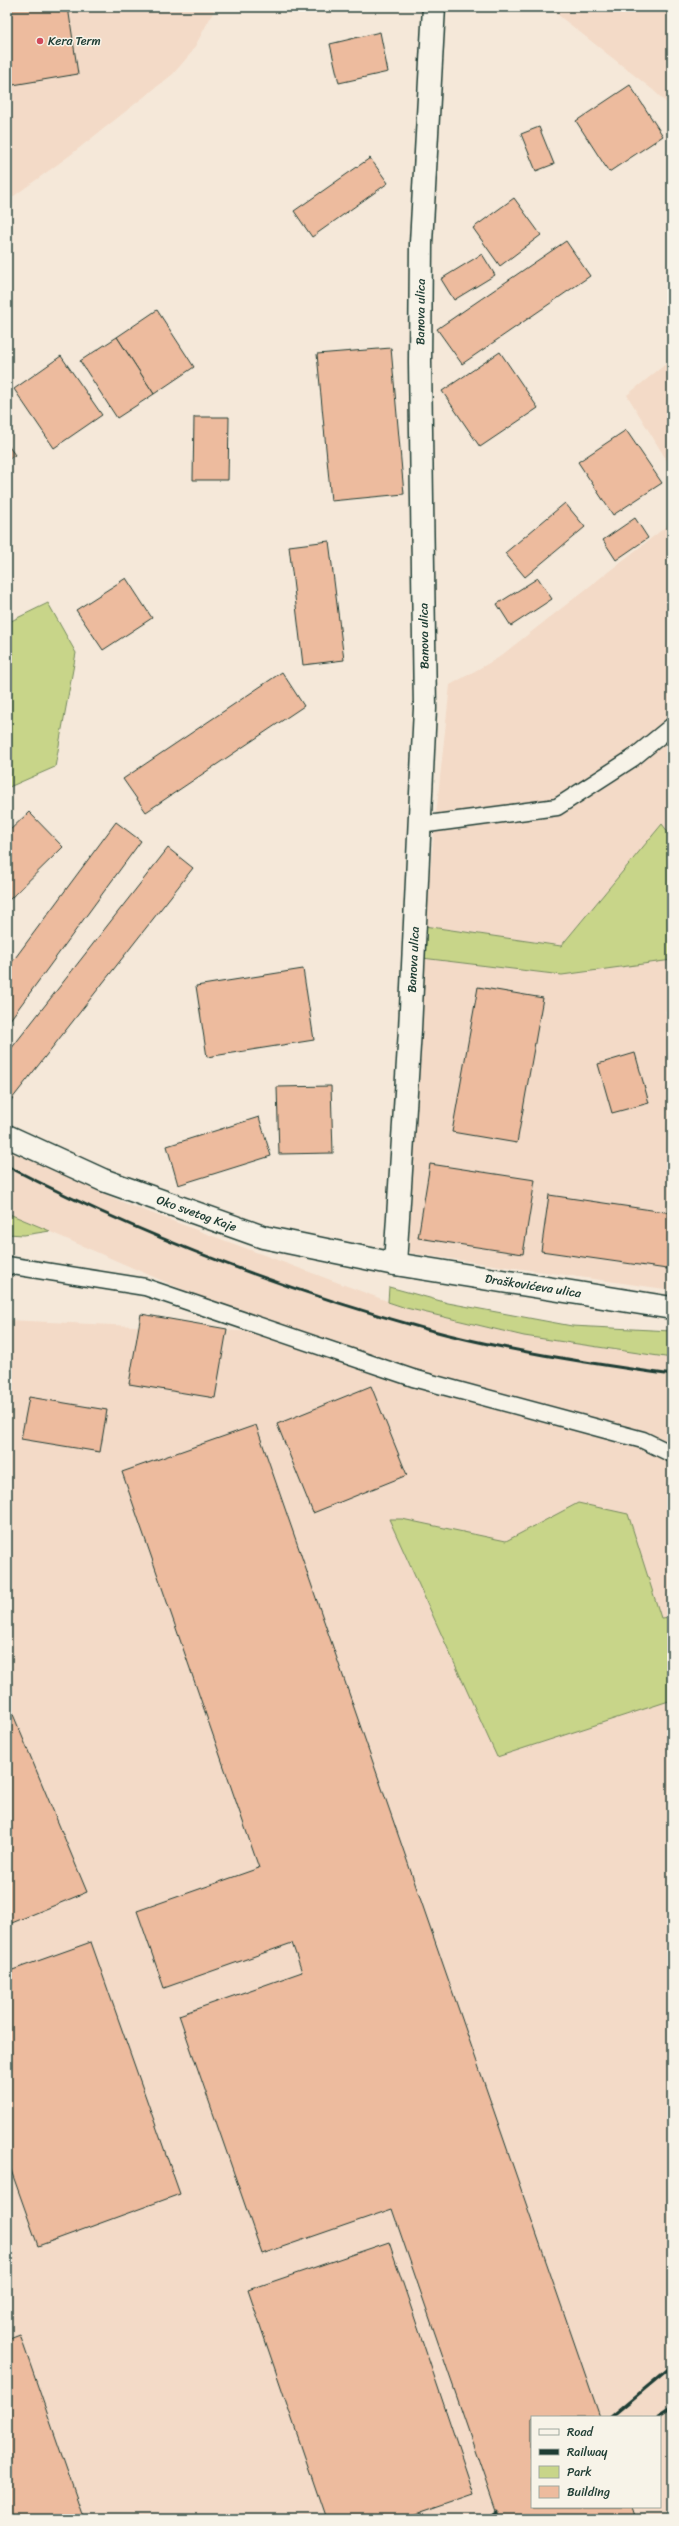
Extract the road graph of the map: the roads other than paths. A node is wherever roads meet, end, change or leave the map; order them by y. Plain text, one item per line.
1 (434, 7) edge
2 (672, 726) edge
3 (420, 825) junction
4 (7, 1136) edge
5 (395, 1264) junction
6 (7, 1265) edge
7 (672, 1308) edge
8 (672, 1454) edge

1 - 3 street, Banova ulica
2 - 3 lane
3 - 5 street, Banova ulica
4 - 5 street, Oko svetog Kaje
5 - 7 street, Draškovićeva ulica
6 - 8 lane

